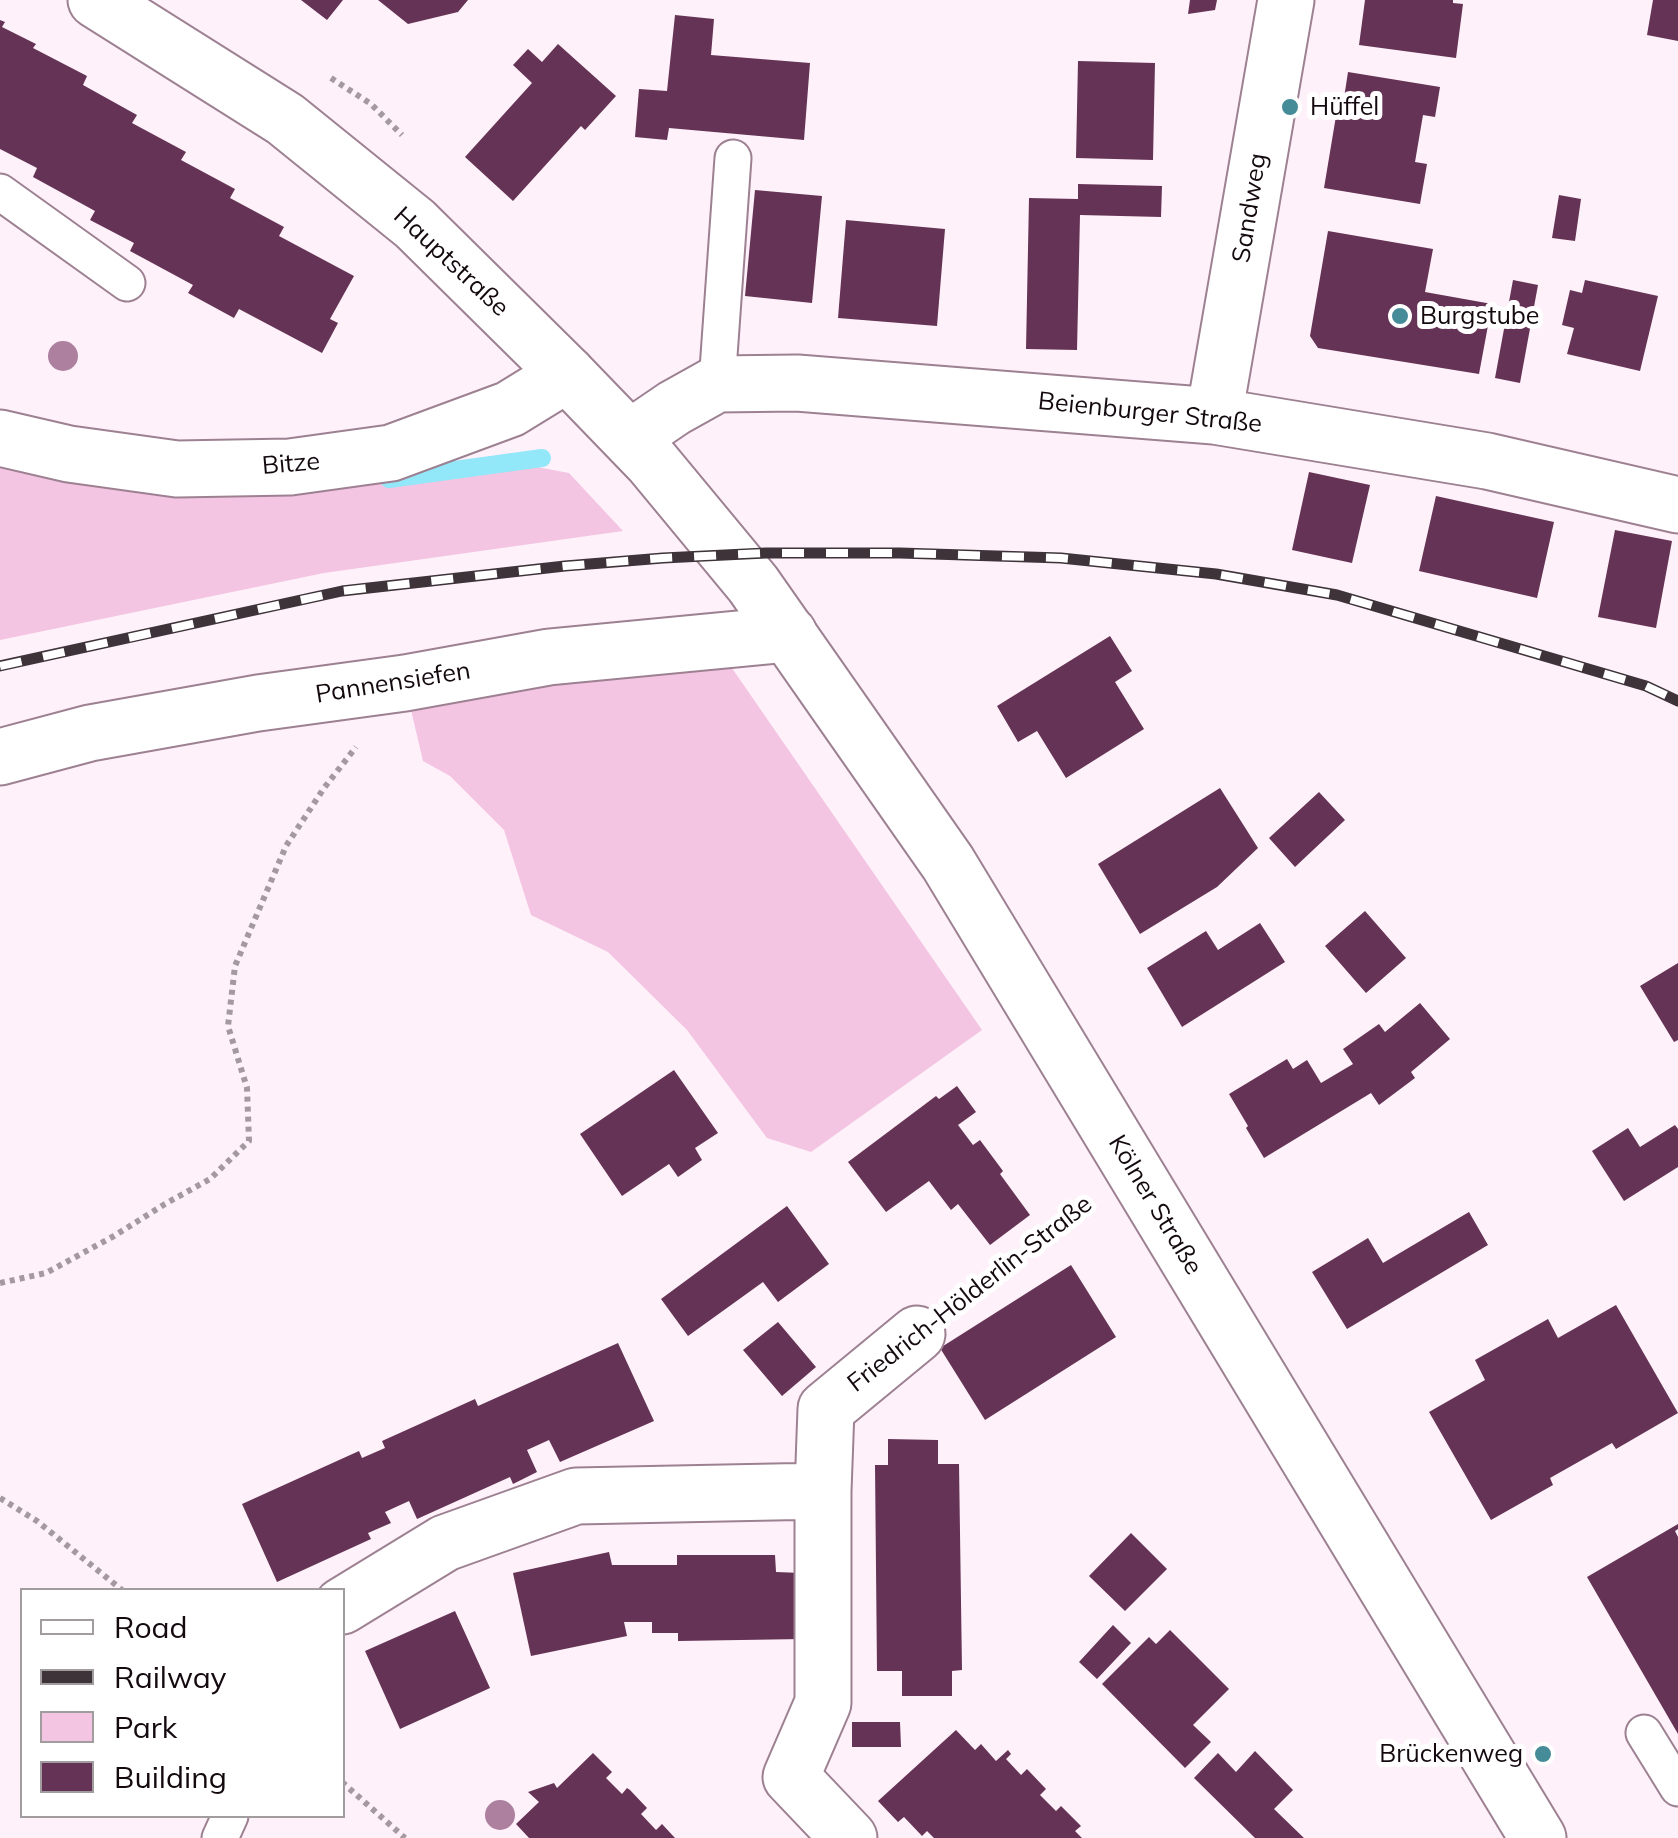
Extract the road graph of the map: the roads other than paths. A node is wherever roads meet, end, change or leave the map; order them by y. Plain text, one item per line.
1 (96, 0) edge
2 (1286, 0) edge
3 (734, 158) dead end
4 (0, 192) edge
5 (128, 283) dead end
6 (568, 374) junction
7 (717, 384) junction
8 (1214, 416) junction
9 (0, 438) edge
10 (630, 438) junction
11 (1678, 506) edge
12 (753, 584) joint
13 (789, 634) junction
14 (0, 756) edge
15 (917, 1334) road end
16 (823, 1491) junction
17 (345, 1604) edge
18 (1644, 1733) dead end
19 (1678, 1788) edge
20 (849, 1838) edge
21 (1538, 1838) edge

1 - 6 street, Hauptstraße
2 - 8 street, Sandweg
3 - 7 lane
4 - 5 lane
6 - 9 street, Bitze
6 - 10 street, Hauptstraße
7 - 8 street, Beienburger Straße
7 - 10 street, Beienburger Straße
8 - 11 street, Beienburger Straße
10 - 12 street, Hauptstraße
12 - 13 street, Kölner Straße
13 - 14 street, Pannensiefen
13 - 21 street, Kölner Straße
15 - 16 street, Friedrich-Hölderlin-Straße
16 - 17 street
16 - 20 street, Friedrich-Hölderlin-Straße
18 - 19 lane

